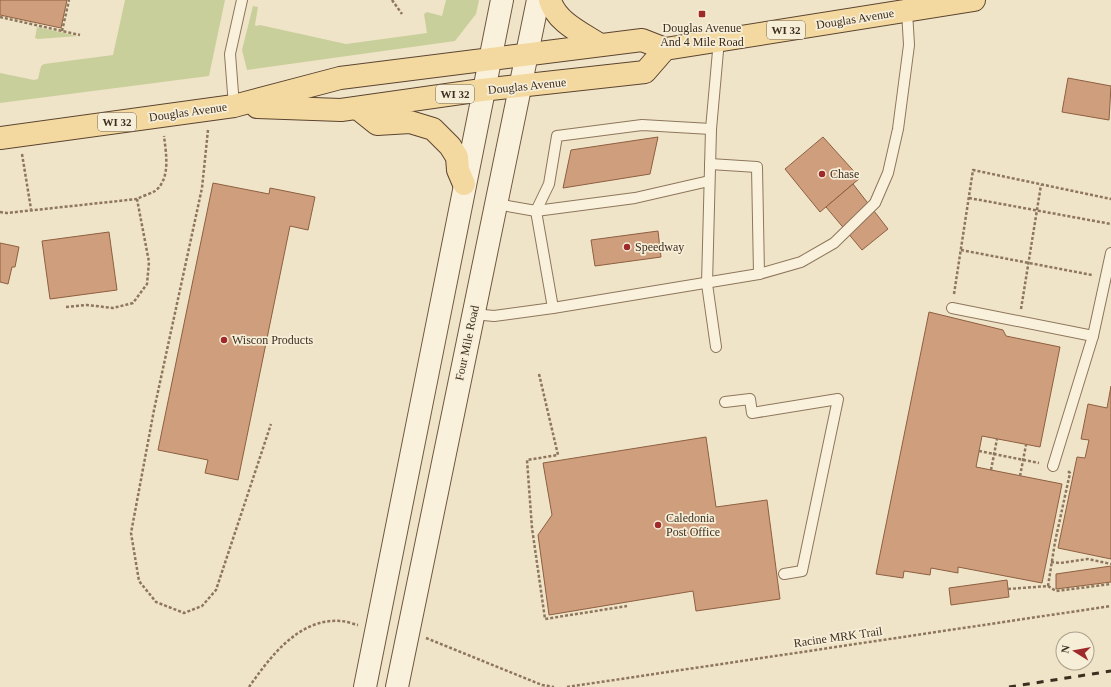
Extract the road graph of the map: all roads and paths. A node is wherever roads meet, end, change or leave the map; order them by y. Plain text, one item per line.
1 (69, 0) edge
2 (242, 0) edge
3 (392, 0) edge
4 (502, 0) edge
5 (538, 0) edge
6 (550, 0) edge
7 (974, 0) edge
8 (895, 8) edge
9 (402, 14) dead end
10 (0, 17) edge
11 (62, 31) junction
12 (80, 35) dead end
13 (719, 40) junction
14 (600, 45) junction
15 (665, 49) junction
16 (526, 54) junction
17 (489, 59) junction
18 (520, 86) junction
19 (482, 90) junction
20 (234, 106) junction
21 (357, 108) junction
22 (209, 109) junction
23 (161, 116) junction
24 (711, 129) junction
25 (10, 137) edge
26 (710, 164) junction
27 (710, 181) junction
28 (464, 184) junction
29 (1041, 185) junction
30 (969, 198) junction
31 (137, 199) junction
32 (1111, 199) edge
33 (496, 204) junction
34 (31, 210) junction
35 (536, 211) junction
36 (1037, 211) junction
37 (0, 212) edge
38 (1111, 224) edge
39 (961, 250) junction
40 (1111, 253) edge
41 (1029, 262) junction
42 (759, 274) junction
43 (1106, 277) junction
44 (707, 284) junction
45 (66, 308) dead end
46 (553, 308) junction
47 (952, 308) joint
48 (473, 314) junction
49 (1019, 321) junction
50 (1094, 336) junction
51 (716, 347) dead end
52 (539, 374) dead end
53 (725, 402) dead end
54 (271, 424) dead end
55 (997, 439) dead end
56 (1026, 445) dead end
57 (979, 451) dead end
58 (994, 454) junction
59 (1023, 460) junction
60 (1053, 466) junction
61 (991, 470) dead end
62 (1020, 476) dead end
63 (1051, 562) junction
64 (1111, 564) edge
65 (784, 574) dead end
66 (1111, 584) edge
67 (1048, 586) junction
68 (1008, 589) dead end
69 (627, 606) dead end
70 (1111, 606) edge
71 (365, 687) edge
72 (397, 687) edge
73 (567, 687) edge

1 - 11 path
2 - 20 lane
3 - 9 path
4 - 17 street
5 - 16 street, Four Mile Road
6 - 14 main road
7 - 8 main road, Douglas Avenue / WI 32
8 - 13 main road, Douglas Avenue / WI 32
8 - 42 lane
10 - 11 path
11 - 12 path
13 - 15 main road, Douglas Avenue / WI 32
13 - 24 lane
14 - 15 main road, Douglas Avenue / WI 32
14 - 16 main road, Douglas Avenue / WI 32
15 - 18 main road, Douglas Avenue / WI 32
16 - 17 main road, Douglas Avenue / WI 32
16 - 18 street, Four Mile Road
17 - 19 street
17 - 20 main road, Douglas Avenue / WI 32
18 - 19 main road, Douglas Avenue / WI 32
18 - 33 street, Four Mile Road
19 - 21 main road, Douglas Avenue / WI 32
19 - 28 street
20 - 21 main road, Douglas Avenue / WI 32
20 - 22 main road, Douglas Avenue / WI 32
21 - 28 main road
22 - 23 main road, Douglas Avenue / WI 32
22 - 54 path
23 - 25 main road, Douglas Avenue / WI 32
23 - 31 path
24 - 26 lane
24 - 35 lane
25 - 34 path
26 - 27 lane
26 - 42 lane
27 - 35 lane
27 - 44 lane
28 - 71 street
29 - 30 path
29 - 32 path
29 - 36 path
30 - 36 path
30 - 39 path
31 - 34 path
31 - 45 path
33 - 35 lane
33 - 48 street, Four Mile Road
34 - 37 path
35 - 46 lane
36 - 38 path
36 - 41 path
39 - 41 path
39 - 47 path
40 - 43 lane
41 - 43 path
41 - 49 path
42 - 44 lane
43 - 50 lane
44 - 46 lane
44 - 51 lane
46 - 48 lane
47 - 49 lane
48 - 72 street, Four Mile Road
49 - 50 lane
50 - 60 lane
52 - 69 path
53 - 65 lane
55 - 58 path
56 - 59 path
57 - 58 path
58 - 59 path
58 - 61 path
59 - 60 path
59 - 62 path
60 - 63 path
63 - 64 path
63 - 67 path
66 - 67 path
67 - 68 path
70 - 73 path, Racine MRK Trail

